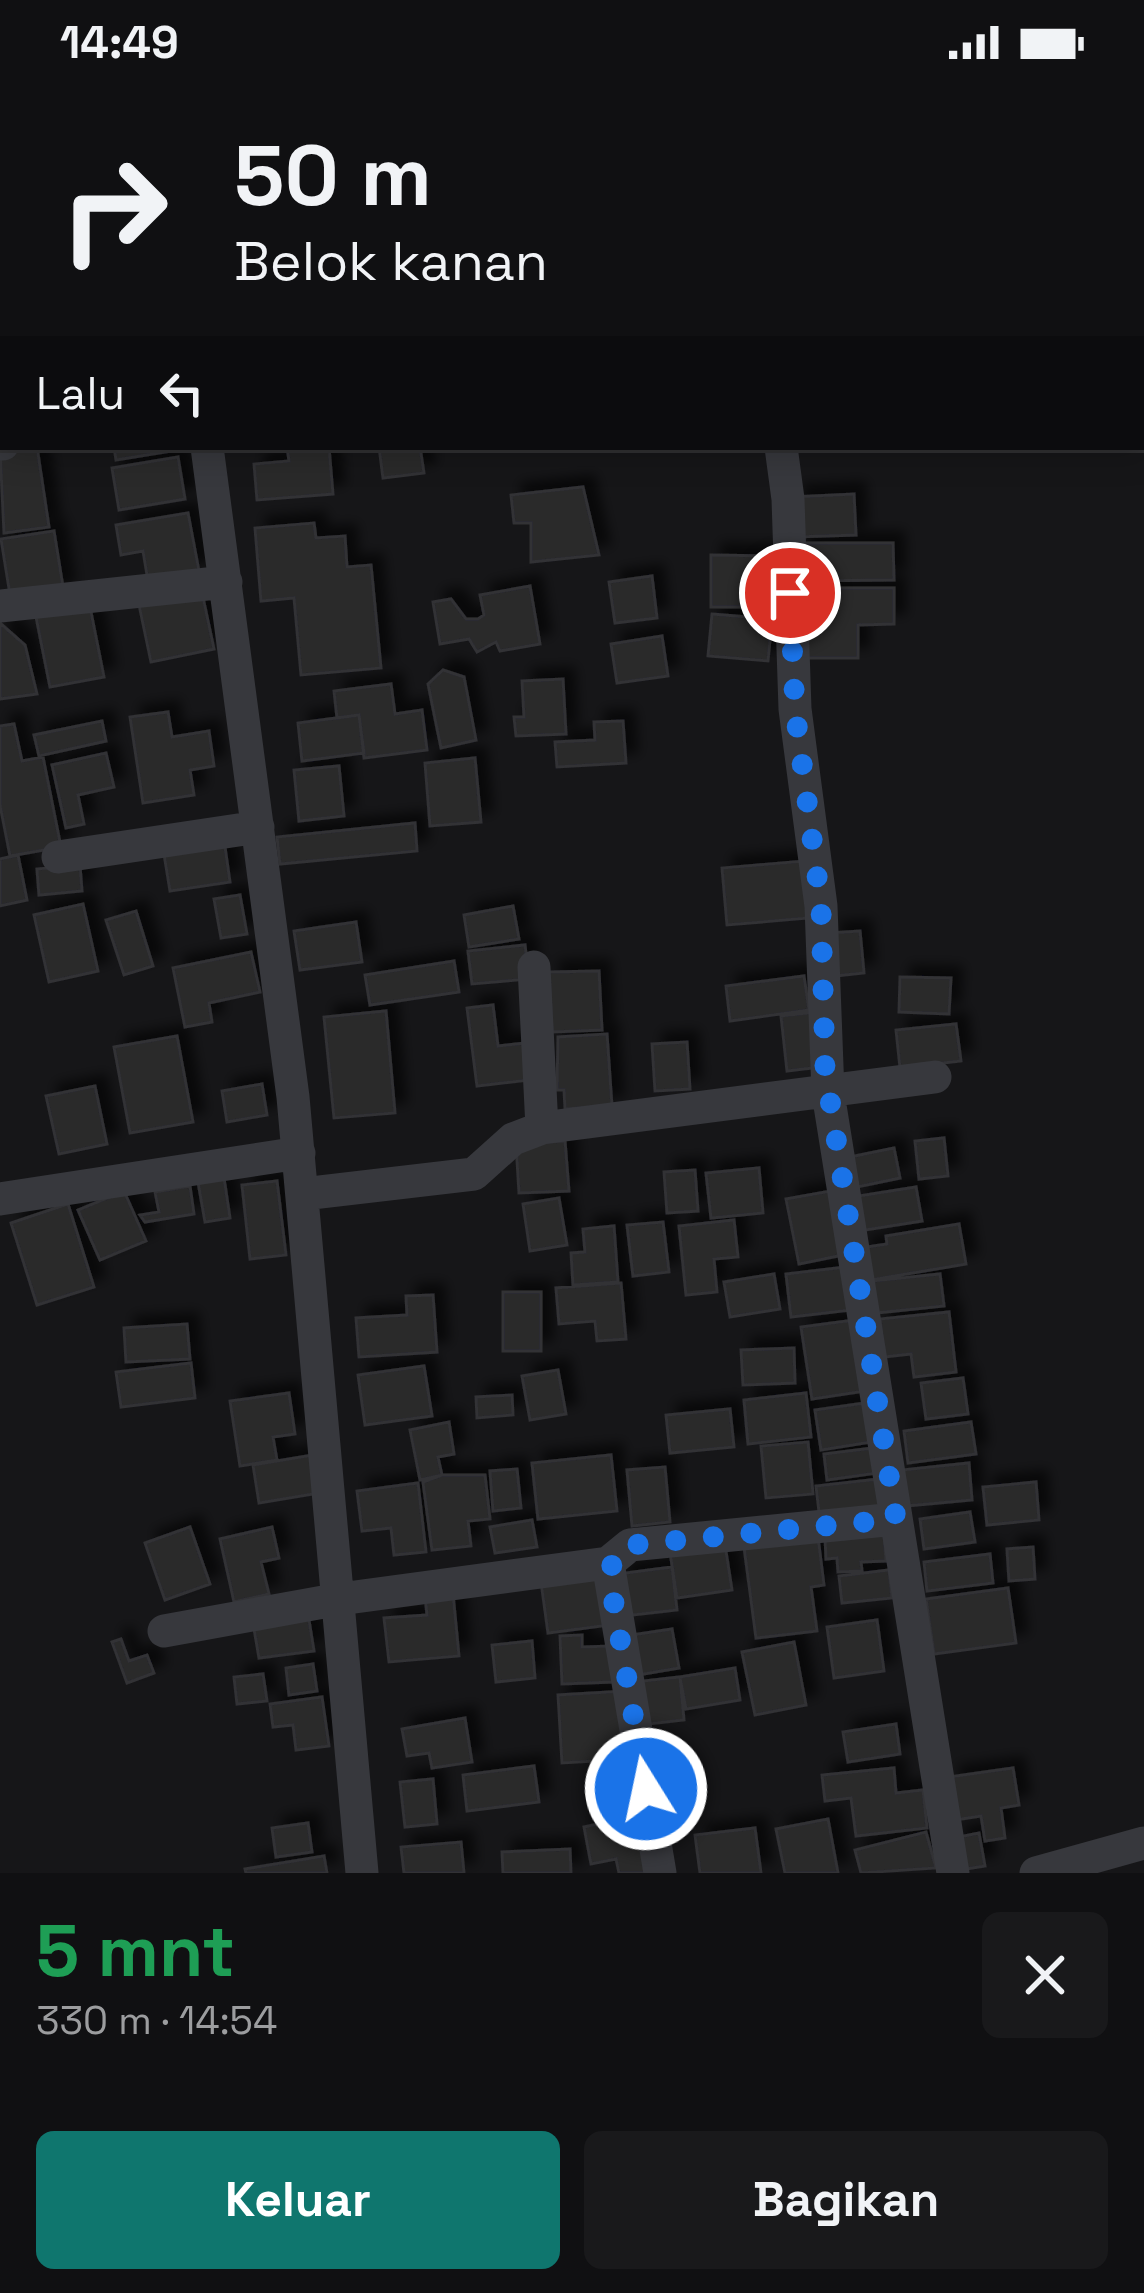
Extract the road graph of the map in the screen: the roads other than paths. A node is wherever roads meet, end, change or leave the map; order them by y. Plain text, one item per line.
1 (207, 450) edge
2 (781, 450) edge
3 (226, 582) junction
4 (0, 607) edge
5 (258, 827) junction
6 (58, 857) dead end
7 (534, 968) dead end
8 (934, 1077) dead end
9 (828, 1093) junction
10 (542, 1128) junction
11 (299, 1153) junction
12 (303, 1194) junction
13 (0, 1198) edge
14 (896, 1519) junction
15 (608, 1563) junction
16 (340, 1599) junction
17 (164, 1631) dead end
18 (1144, 1843) edge
19 (362, 1873) edge
20 (660, 1873) edge
21 (953, 1873) edge
22 (1036, 1873) edge

1 - 3 street
2 - 9 street
3 - 4 street
3 - 5 street
5 - 6 street
5 - 11 street
7 - 10 street
8 - 9 street
9 - 10 street
9 - 14 street
10 - 12 street
11 - 12 street
11 - 13 street
12 - 16 street
14 - 15 street
14 - 21 street
15 - 16 street
15 - 20 street
16 - 17 street
16 - 19 street
18 - 22 street

